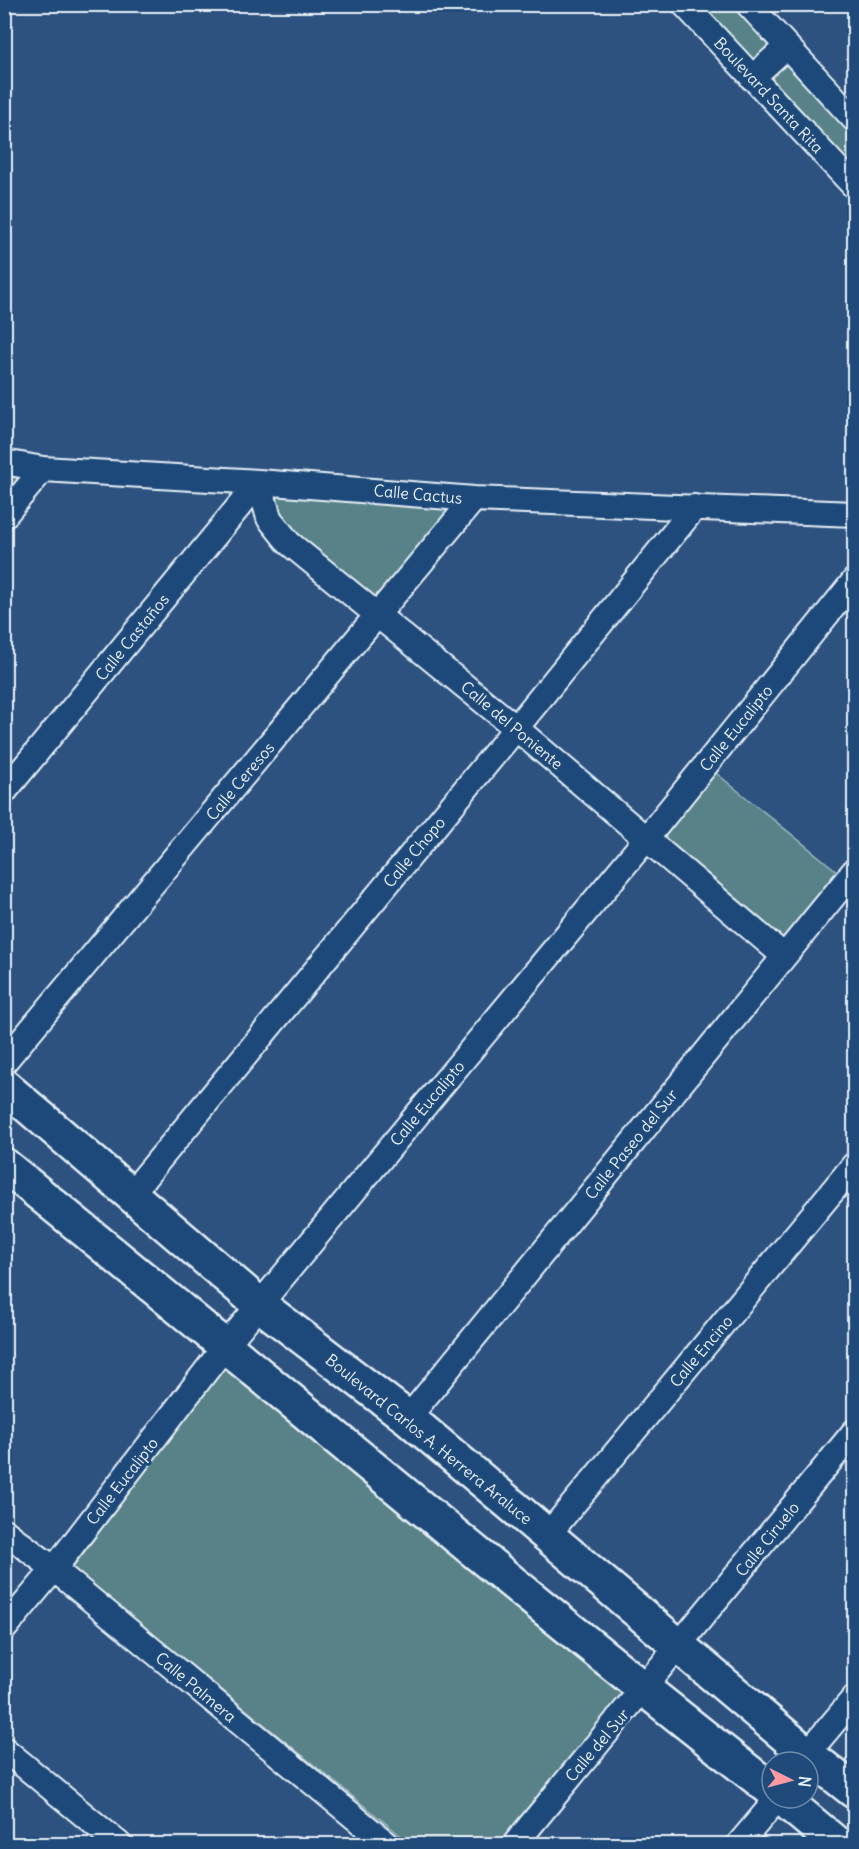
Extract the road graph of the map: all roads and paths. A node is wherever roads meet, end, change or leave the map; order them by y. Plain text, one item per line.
1 (684, 4) edge
2 (748, 4) edge
3 (786, 46) junction
4 (752, 78) junction
5 (855, 119) edge
6 (855, 186) edge
7 (4, 462) edge
8 (43, 469) junction
9 (259, 482) junction
10 (474, 499) junction
11 (695, 507) junction
12 (855, 514) edge
13 (4, 516) edge
14 (855, 580) edge
15 (378, 615) junction
16 (516, 728) junction
17 (4, 792) edge
18 (646, 839) junction
19 (855, 871) edge
20 (847, 896) edge
21 (784, 956) junction
22 (4, 1062) edge
23 (4, 1086) edge
24 (4, 1165) edge
25 (855, 1166) edge
26 (130, 1195) junction
27 (260, 1305) junction
28 (226, 1345) junction
29 (408, 1418) junction
30 (855, 1432) edge
31 (4, 1531) edge
32 (548, 1536) junction
33 (54, 1569) junction
34 (4, 1629) edge
35 (680, 1647) junction
36 (643, 1690) junction
37 (855, 1698) edge
38 (4, 1749) edge
39 (802, 1750) edge
40 (810, 1750) edge
41 (820, 1764) edge
42 (760, 1781) edge
43 (855, 1791) edge
44 (770, 1810) edge
45 (795, 1810) edge
46 (119, 1845) edge
47 (387, 1845) edge
48 (515, 1845) edge
49 (739, 1845) edge
50 (837, 1845) edge

1 - 4 street, Boulevard Santa Rita
2 - 3 street
3 - 4 street
3 - 5 street
4 - 6 street, Boulevard Santa Rita
7 - 8 street, Calle Cactus
8 - 9 street, Calle Cactus
8 - 13 street
9 - 10 street, Calle Cactus
9 - 15 street, Calle del Poniente
9 - 17 street, Calle Castaños
10 - 11 street, Calle Cactus
10 - 15 street, Calle Ceresos
11 - 12 street, Calle Cactus
11 - 16 street, Calle Chopo
14 - 18 street, Calle Eucalipto
15 - 16 street, Calle del Poniente
15 - 22 street, Calle Ceresos
16 - 18 street, Calle del Poniente
16 - 26 street, Calle Chopo
18 - 21 street, Calle del Poniente
18 - 27 street, Calle Eucalipto
19 - 20 street, Calle Paseo del Sur
20 - 21 street, Calle Paseo del Sur
21 - 29 street, Calle Paseo del Sur
23 - 26 street, Boulevard Carlos A. Herrera Araluce
24 - 28 street
25 - 32 street, Calle Encino
26 - 27 street, Boulevard Carlos A. Herrera Araluce
27 - 28 street, Calle Eucalipto
27 - 29 street, Boulevard Carlos A. Herrera Araluce
28 - 33 street, Calle Eucalipto
28 - 36 street
29 - 32 street, Boulevard Carlos A. Herrera Araluce
30 - 35 street, Calle Ciruelo
31 - 33 street, Calle Palmera
32 - 35 street, Boulevard Carlos A. Herrera Araluce
33 - 34 street, Calle Eucalipto
33 - 47 street, Calle Palmera
35 - 36 street, Calle del Sur
35 - 39 street, Boulevard Carlos A. Herrera Araluce
36 - 42 street
36 - 48 street, Calle del Sur
37 - 40 street
38 - 46 street
41 - 43 street, Boulevard Carlos A. Herrera Araluce
44 - 49 street
45 - 50 street

